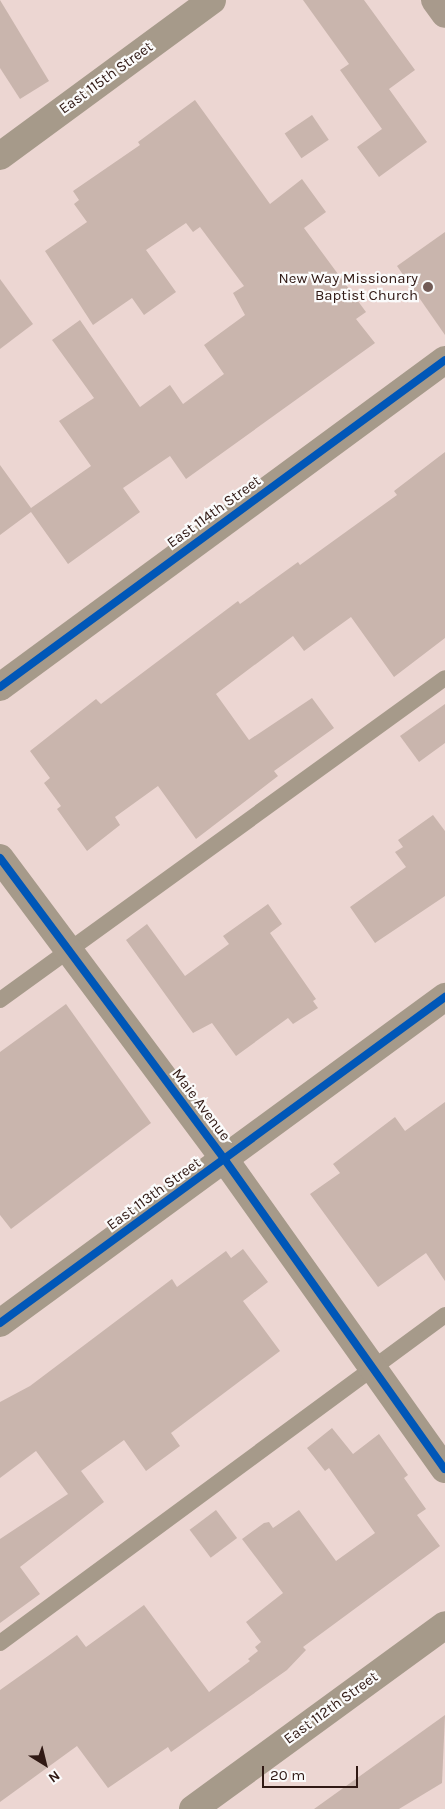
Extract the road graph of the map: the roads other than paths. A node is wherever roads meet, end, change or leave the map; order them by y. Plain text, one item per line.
1 (212, 0) edge
2 (435, 0) edge
3 (445, 14) edge
4 (0, 156) edge
5 (445, 360) edge
6 (445, 678) edge
7 (0, 687) edge
8 (0, 858) edge
9 (69, 951) junction
10 (445, 998) edge
11 (0, 1000) edge
12 (224, 1160) junction
13 (445, 1315) edge
14 (0, 1324) edge
15 (373, 1369) junction
16 (445, 1469) edge
17 (445, 1625) edge
18 (0, 1643) edge
19 (193, 1809) edge

1 - 4 street, East 115th Street
2 - 3 main road
5 - 7 street, East 114th Street
6 - 9 lane
8 - 9 street, Maie Avenue
9 - 11 lane
9 - 12 street, Maie Avenue
10 - 12 street, East 113th Street
12 - 14 street, East 113th Street
12 - 15 street, Maie Avenue
13 - 15 lane
15 - 16 street, Maie Avenue
15 - 18 lane
17 - 19 street, East 112th Street

